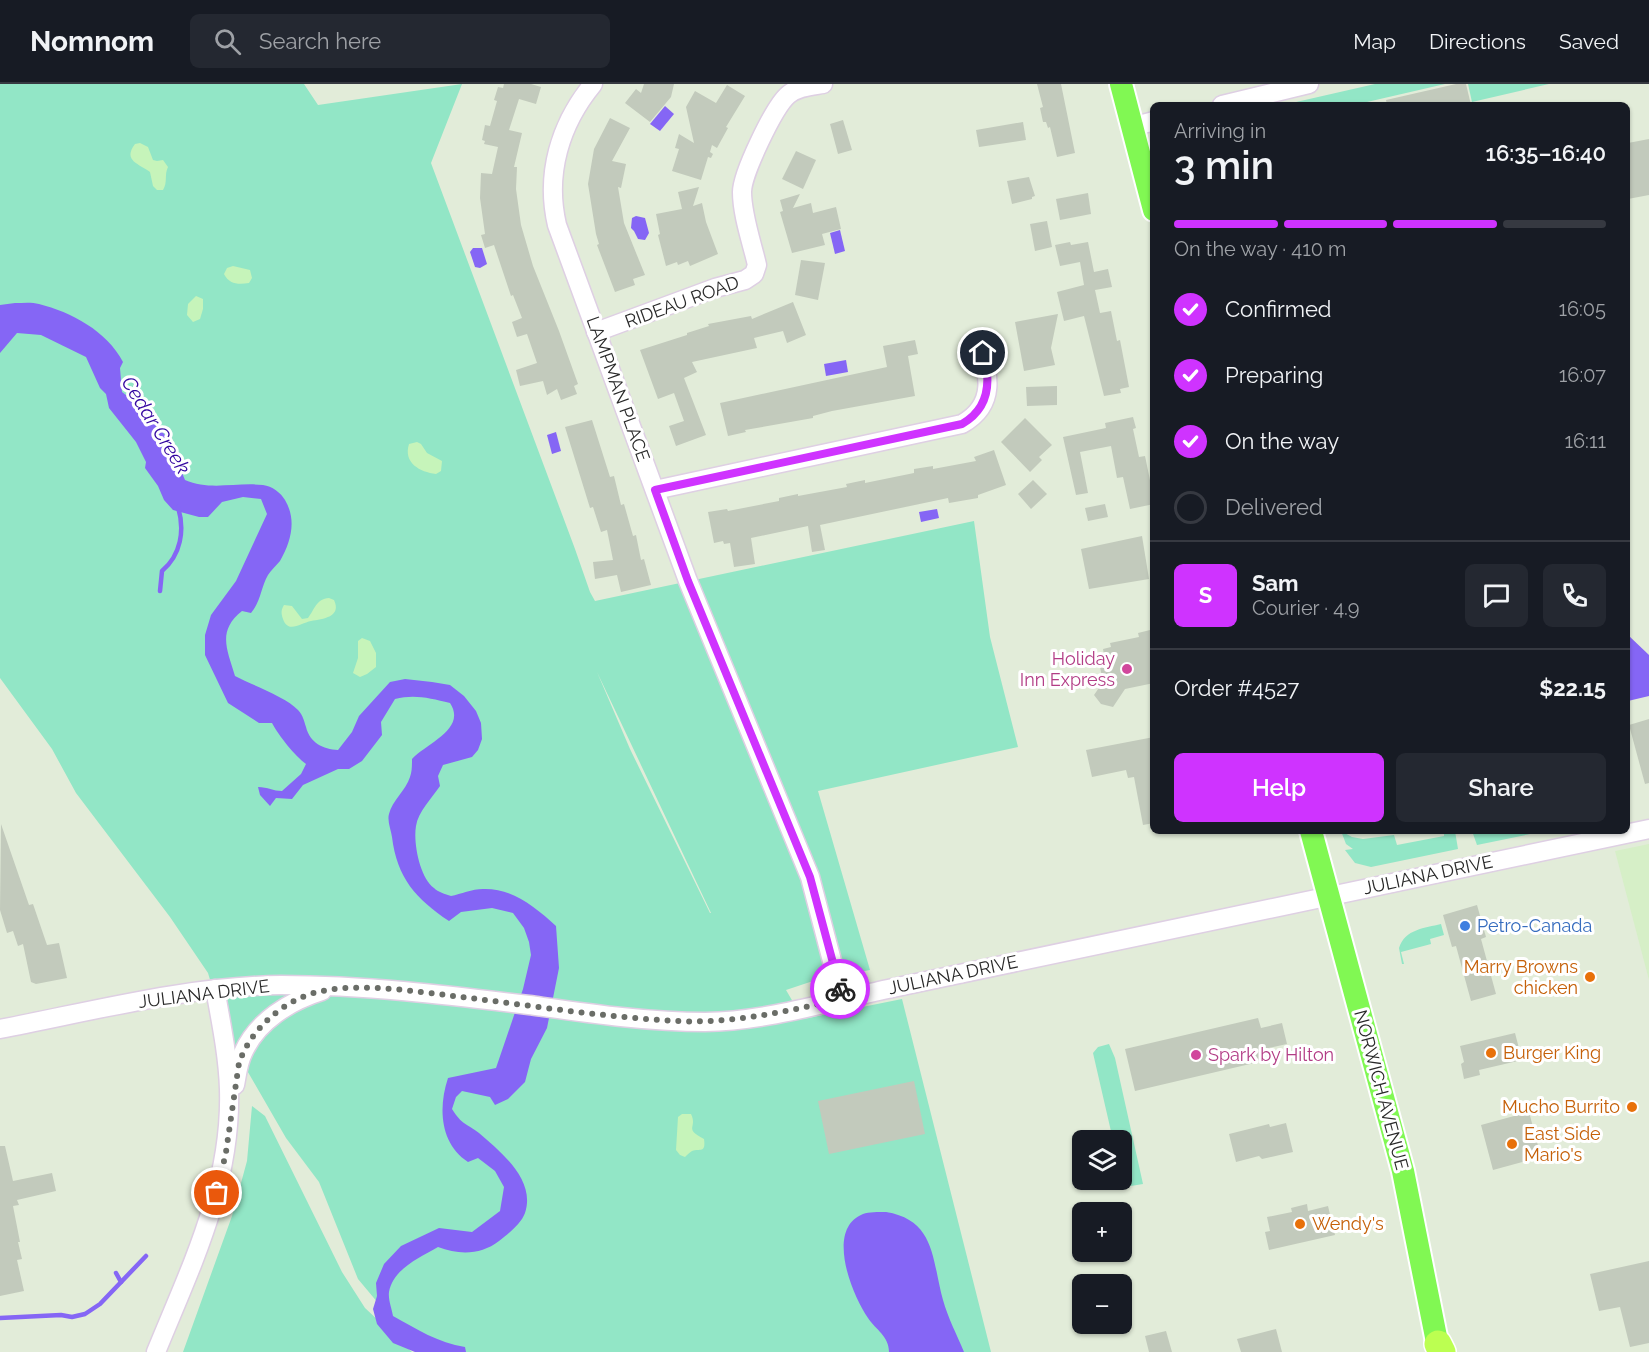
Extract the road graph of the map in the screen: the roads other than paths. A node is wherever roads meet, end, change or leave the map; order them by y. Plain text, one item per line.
1 (593, 84) edge
2 (823, 84) edge
3 (1121, 84) edge
4 (1309, 84) edge
5 (1234, 102) edge
6 (1143, 124) edge
7 (1150, 179) edge
8 (596, 332) junction
9 (979, 340) dead end
10 (655, 490) junction
11 (1649, 829) edge
12 (1630, 833) edge
13 (1312, 834) edge
14 (1625, 834) edge
15 (1329, 896) junction
16 (357, 988) junction
17 (215, 989) junction
18 (842, 999) junction
19 (0, 1028) edge
20 (228, 1126) junction
21 (1440, 1349) edge
22 (156, 1352) edge

1 - 8 street, LAMPMAN PLACE
2 - 8 street, RIDEAU ROAD
3 - 6 main road
4 - 5 street
6 - 7 main road
8 - 10 street, LAMPMAN PLACE
9 - 10 street
10 - 18 street, LAMPMAN PLACE
11 - 12 street, JULIANA DRIVE
13 - 15 main road, NORWICH AVENUE
14 - 15 street, JULIANA DRIVE
15 - 18 street, JULIANA DRIVE
15 - 21 main road, NORWICH AVENUE
16 - 17 street, JULIANA DRIVE
16 - 18 street, JULIANA DRIVE
16 - 20 street
17 - 19 street, JULIANA DRIVE
17 - 20 street
20 - 22 street

